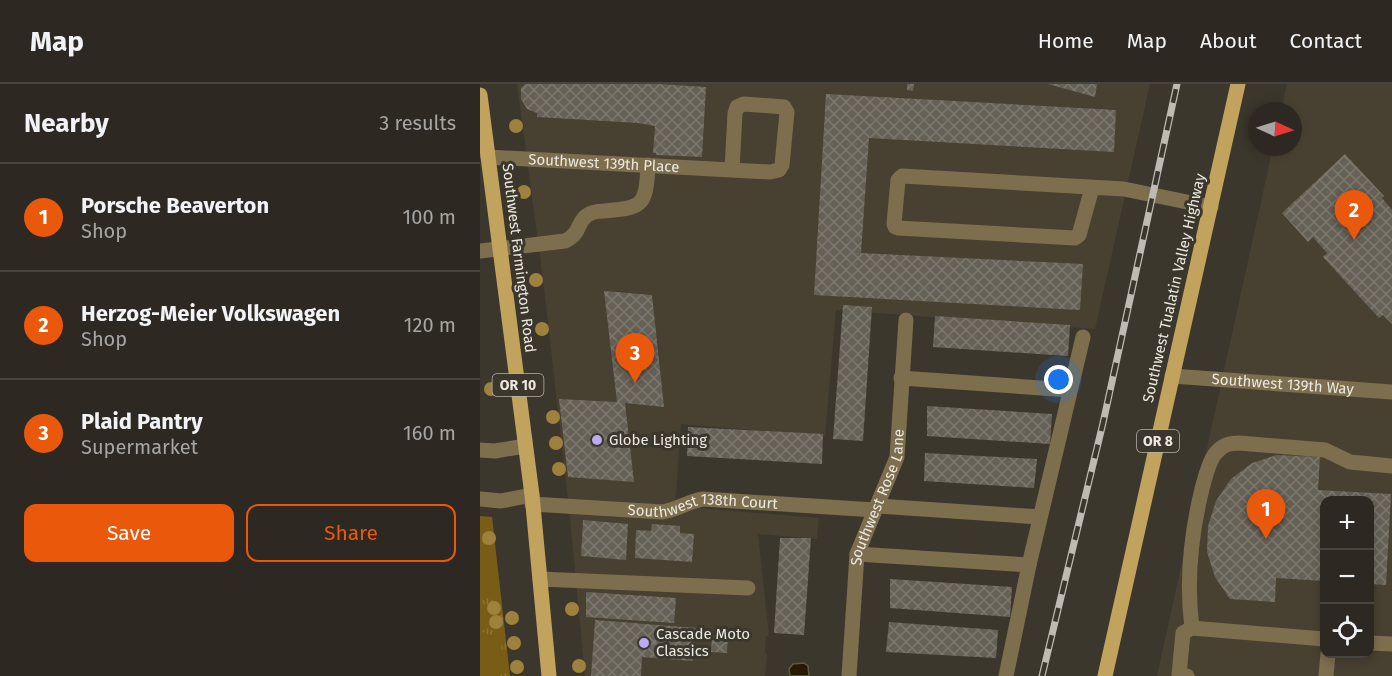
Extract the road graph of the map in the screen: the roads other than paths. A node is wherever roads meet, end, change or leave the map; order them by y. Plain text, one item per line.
1 (1238, 84) edge
2 (480, 95) edge
3 (488, 156) junction
4 (648, 165) junction
5 (726, 170) junction
6 (1092, 188) junction
7 (1211, 207) junction
8 (500, 249) junction
9 (480, 251) edge
10 (906, 320) dead end
11 (1083, 337) dead end
12 (1172, 376) junction
13 (901, 378) junction
14 (1070, 390) junction
15 (1392, 392) edge
16 (525, 446) junction
17 (480, 450) edge
18 (1392, 466) edge
19 (480, 499) edge
20 (532, 499) junction
21 (877, 508) junction
22 (1040, 517) junction
23 (857, 554) junction
24 (1029, 565) junction
25 (540, 579) junction
26 (748, 588) dead end
27 (1192, 628) junction
28 (1320, 639) edge
29 (1374, 643) edge
30 (1392, 644) edge
31 (1328, 658) edge
32 (549, 676) edge
33 (849, 676) edge
34 (1006, 676) edge
35 (1105, 676) edge
36 (1187, 676) edge
37 (1326, 676) edge

1 - 7 main road, Southwest Tualatin Valley Highway / OR 8
2 - 3 main road, Southwest Farmington Road / OR 10
3 - 4 street, Southwest 139th Place
3 - 8 main road, Southwest Farmington Road / OR 10
4 - 5 street, Southwest 139th Place
4 - 8 street
5 - 5 street, Southwest 139th Place
6 - 6 street
6 - 7 street
7 - 12 main road, Southwest Tualatin Valley Highway / OR 8
8 - 9 street
8 - 16 main road, Southwest Farmington Road / OR 10
10 - 13 street, Southwest Rose Lane
11 - 14 street
12 - 15 street, Southwest 139th Way
12 - 35 main road, Southwest Tualatin Valley Highway / OR 8
13 - 14 street
13 - 21 street, Southwest Rose Lane
14 - 22 street
16 - 17 street
16 - 20 main road, Southwest Farmington Road / OR 10
18 - 27 street
19 - 20 street, Southwest 138th Court
20 - 21 street, Southwest 138th Court
20 - 25 main road, Southwest Farmington Road / OR 10
21 - 22 street, Southwest 138th Court
21 - 23 street, Southwest Rose Lane
22 - 24 street
23 - 24 street
23 - 33 street, Southwest Rose Lane
24 - 34 street
25 - 26 street
25 - 32 main road, Southwest Farmington Road / OR 10
27 - 28 street
27 - 36 street
29 - 30 street
31 - 37 street

